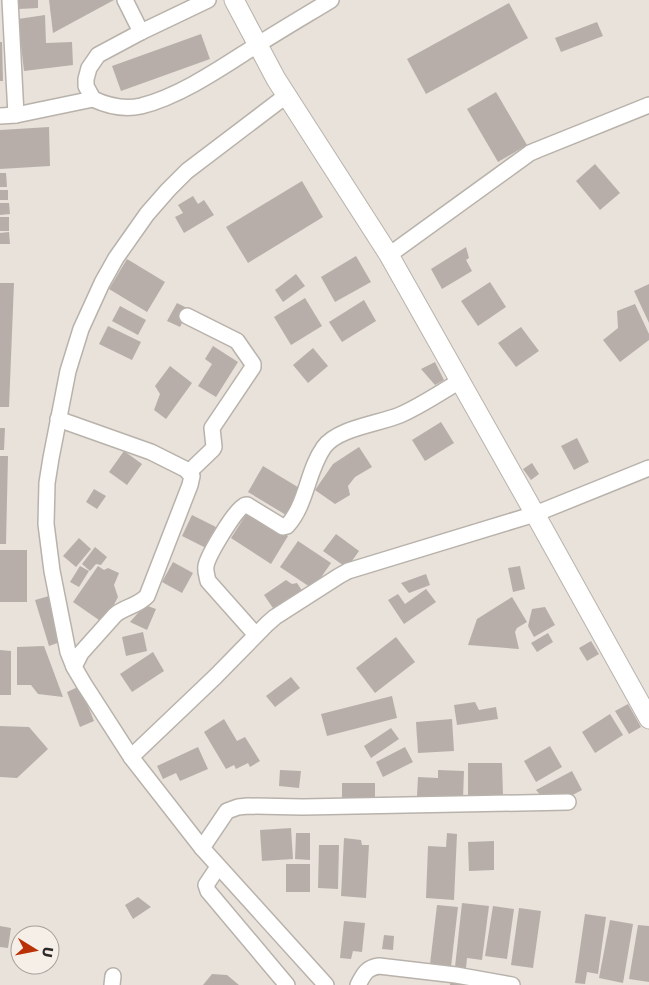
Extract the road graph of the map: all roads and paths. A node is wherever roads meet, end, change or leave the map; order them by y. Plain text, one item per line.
1 (10, 0) edge
2 (125, 0) edge
3 (208, 0) edge
4 (234, 0) edge
5 (332, 0) edge
6 (141, 32) junction
7 (258, 45) junction
8 (287, 95) junction
9 (93, 99) junction
10 (649, 105) edge
11 (16, 115) junction
12 (0, 116) edge
13 (389, 255) junction
14 (187, 316) dead end
15 (460, 382) junction
16 (58, 418) junction
17 (649, 468) edge
18 (189, 472) junction
19 (535, 514) junction
20 (256, 635) junction
21 (74, 667) junction
22 (649, 719) edge
23 (130, 757) junction
24 (568, 802) dead end
25 (202, 848) junction
26 (218, 867) junction
27 (288, 985) edge
28 (326, 985) edge
29 (358, 985) edge
30 (512, 985) edge

1 - 11 street
2 - 6 street
3 - 6 street
4 - 7 street
5 - 7 street
6 - 9 street
7 - 8 street
7 - 9 street
8 - 13 street
8 - 16 street
9 - 11 street
10 - 13 street
11 - 12 street
13 - 15 street
14 - 18 street
15 - 19 street
15 - 20 street
16 - 18 street
16 - 21 street
17 - 19 street
18 - 21 street
19 - 20 street
19 - 22 street
20 - 23 street
21 - 23 street
23 - 25 street
24 - 25 street
25 - 26 street
26 - 27 street
26 - 28 street
29 - 30 street

